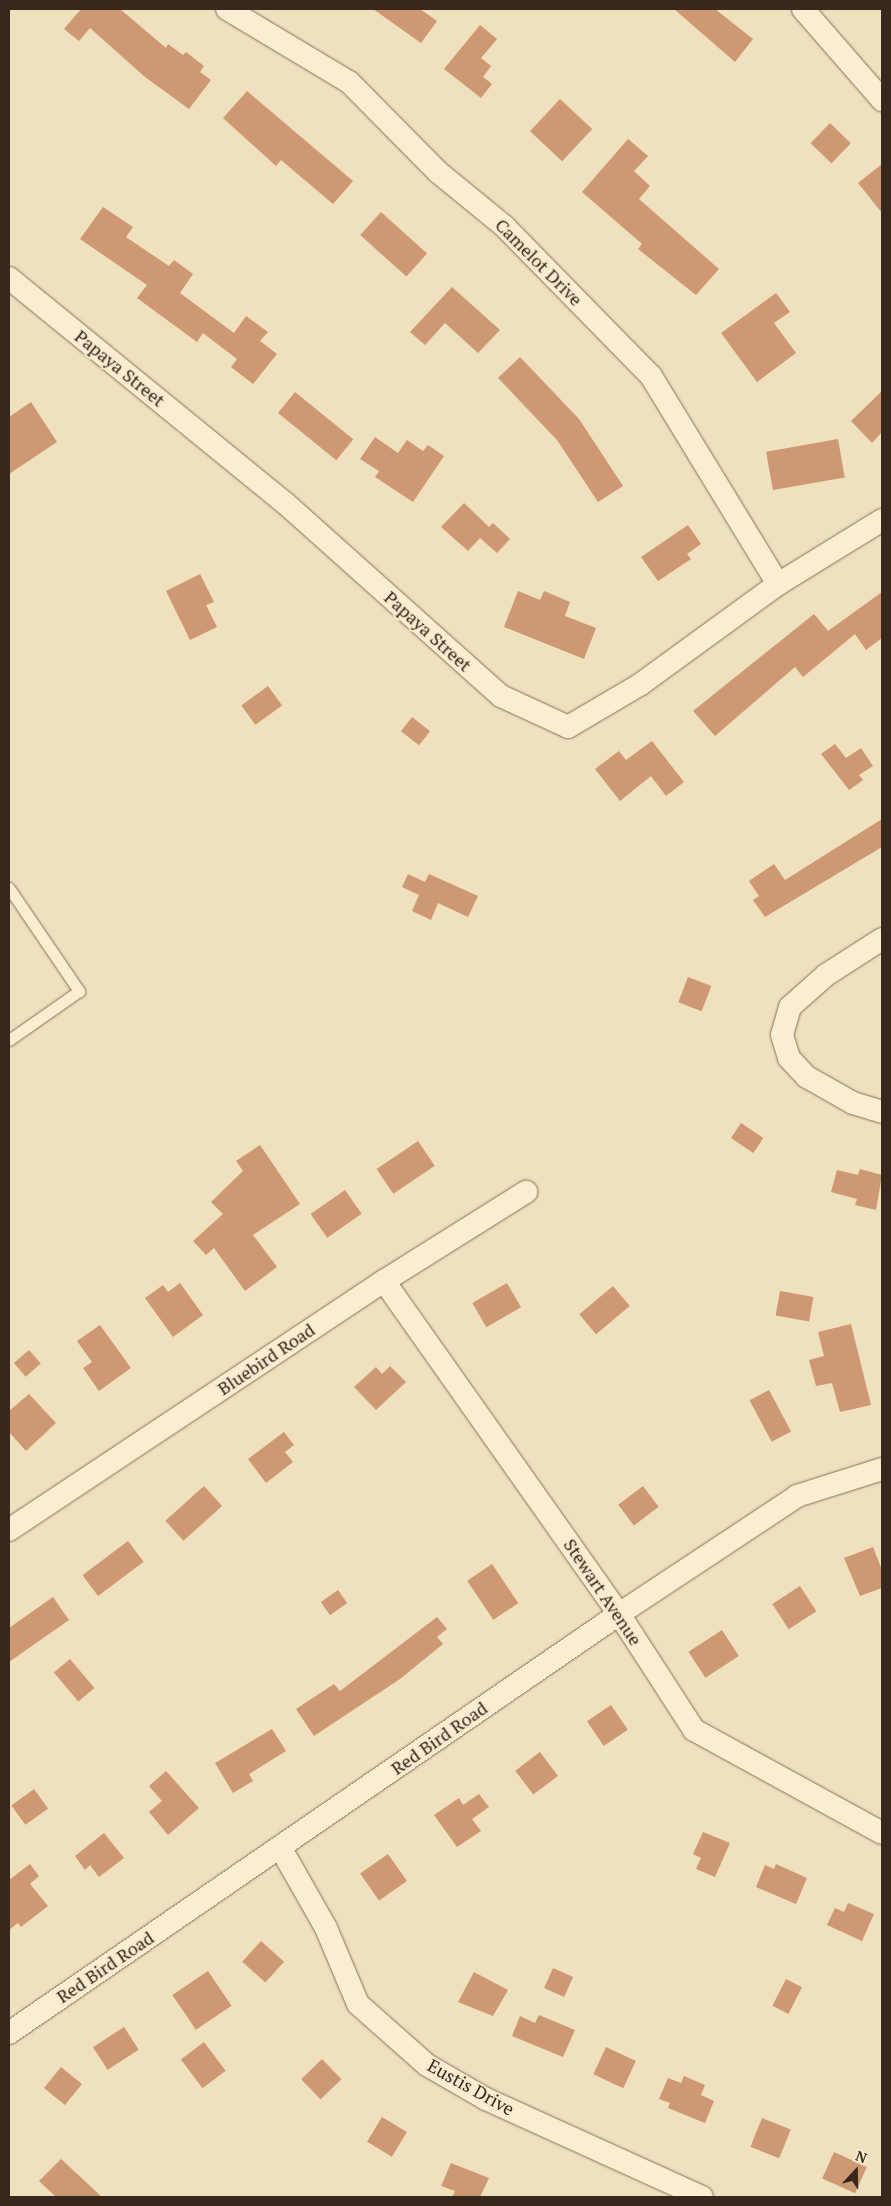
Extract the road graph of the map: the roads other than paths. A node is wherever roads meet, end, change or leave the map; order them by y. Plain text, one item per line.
1 (227, 9) edge
2 (803, 9) edge
3 (882, 100) edge
4 (9, 278) edge
5 (882, 520) edge
6 (778, 584) junction
7 (9, 888) edge
8 (882, 939) edge
9 (9, 1040) edge
10 (882, 1112) edge
11 (526, 1192) dead end
12 (384, 1280) junction
13 (882, 1469) edge
14 (9, 1530) edge
15 (619, 1614) junction
16 (882, 1833) edge
17 (280, 1847) junction
18 (9, 2033) edge
19 (702, 2197) edge

1 - 6 street, Camelot Drive
2 - 3 street
4 - 6 street, Papaya Street
5 - 6 street, Papaya Street
7 - 9 lane
8 - 10 street
11 - 12 street, Bluebird Road
12 - 14 street, Bluebird Road
12 - 15 street, Stewart Avenue
13 - 15 street, Red Bird Road
15 - 16 street, Stewart Avenue
15 - 17 street, Red Bird Road
17 - 18 street, Red Bird Road
17 - 19 street, Eustis Drive

